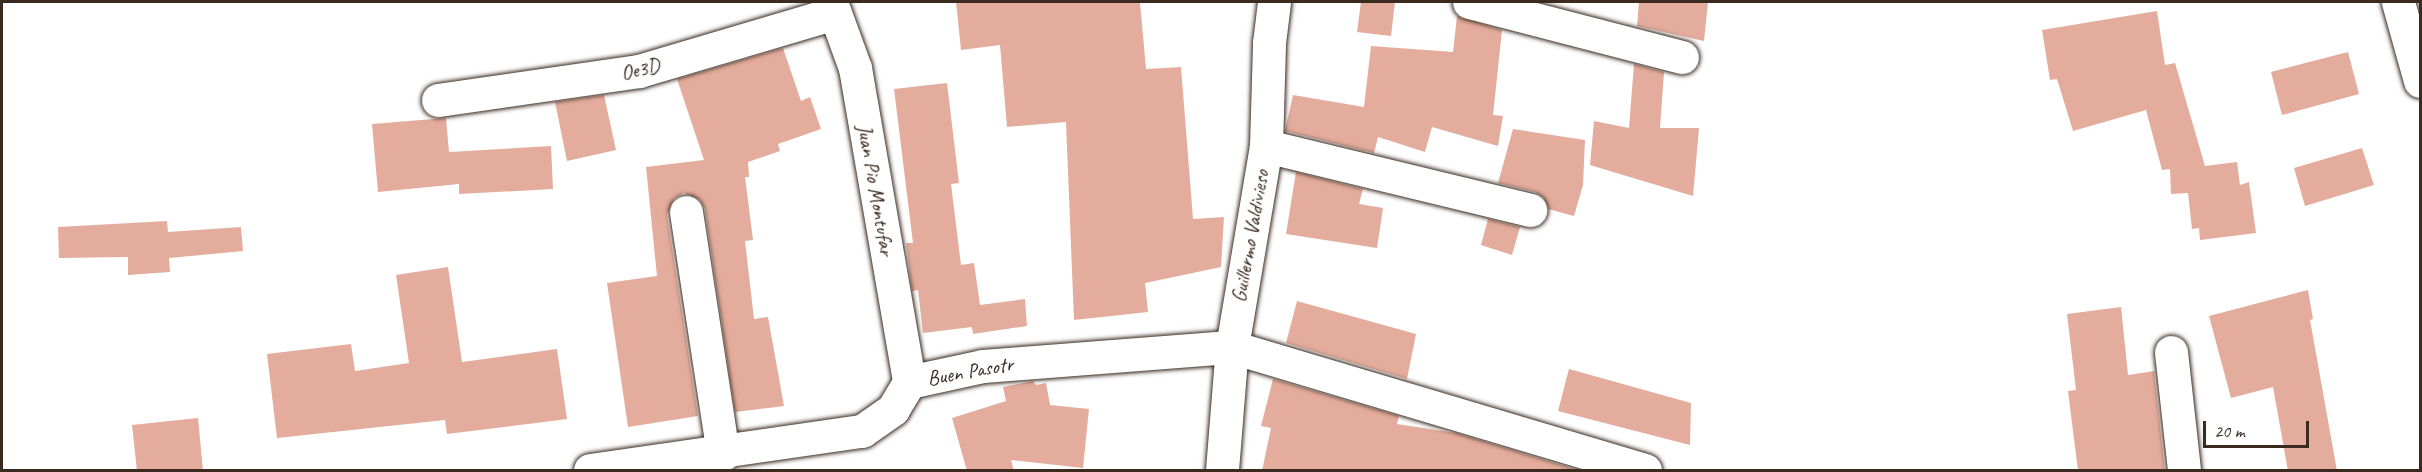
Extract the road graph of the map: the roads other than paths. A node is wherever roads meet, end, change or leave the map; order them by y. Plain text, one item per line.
1 (1274, 2) edge
2 (1469, 2) edge
3 (2398, 2) edge
4 (833, 7) edge
5 (1682, 57) dead end
6 (2421, 81) edge
7 (438, 100) dead end
8 (1266, 146) junction
9 (1530, 210) dead end
10 (686, 212) dead end
11 (1232, 347) junction
12 (2171, 352) dead end
13 (909, 382) junction
14 (723, 454) junction
15 (590, 471) edge
16 (1222, 471) edge
17 (1645, 471) edge
18 (2184, 471) edge

1 - 8 street, Guillermo Valdivieso
2 - 5 street
3 - 6 street
4 - 7 street, Oe3D
4 - 13 street, Juan Pio Montufar
8 - 9 street
8 - 11 street, Guillermo Valdivieso
10 - 14 street
11 - 13 street, Buen Pasotr
11 - 16 street, Guillermo Valdivieso
11 - 17 street
12 - 18 street
13 - 14 street, Buen Pasotr
14 - 15 street, Buen Pasotr

